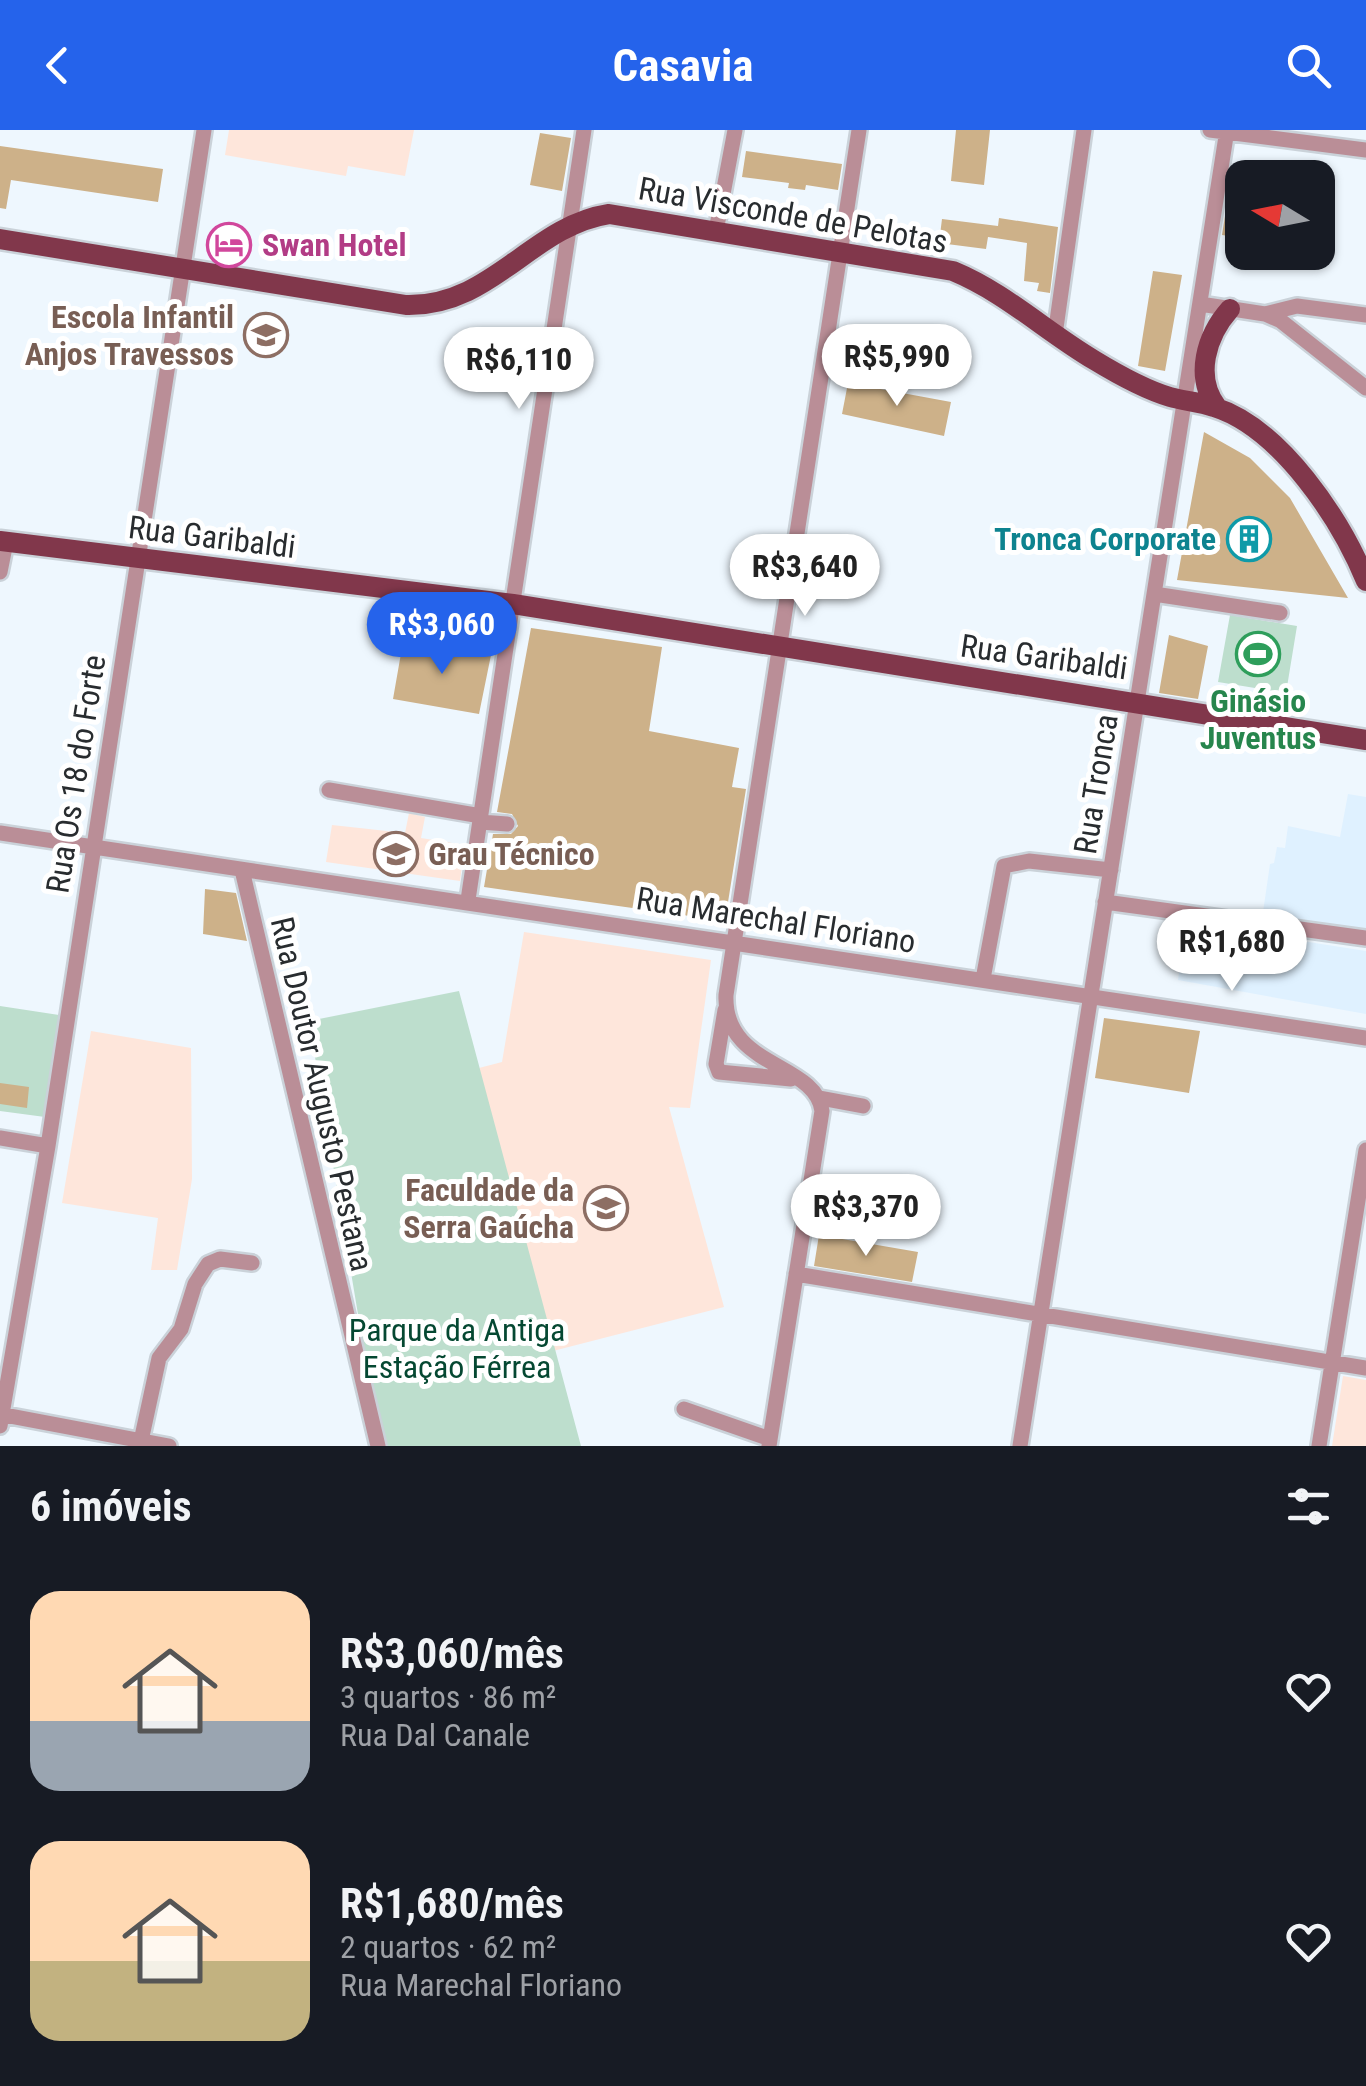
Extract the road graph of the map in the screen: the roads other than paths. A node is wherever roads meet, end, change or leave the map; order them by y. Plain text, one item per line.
1 (204, 130) edge
2 (584, 130) edge
3 (734, 130) edge
4 (859, 130) edge
5 (1084, 130) edge
6 (1210, 130) edge
7 (1227, 131) edge
8 (1366, 150) edge
9 (569, 227) junction
10 (716, 231) junction
11 (0, 239) edge
12 (843, 252) junction
13 (182, 270) junction
14 (1200, 304) junction
15 (1230, 309) junction
16 (1265, 314) junction
17 (1366, 315) edge
18 (1055, 334) junction
19 (1366, 388) edge
20 (1185, 401) junction
21 (1217, 407) junction
22 (3, 541) edge
23 (139, 558) junction
24 (0, 572) edge
25 (1366, 581) edge
26 (1154, 594) junction
27 (513, 604) junction
28 (1280, 613) dead end
29 (777, 649) junction
30 (1137, 701) junction
31 (1366, 740) edge
32 (329, 790) dead end
33 (480, 819) junction
34 (507, 824) dead end
35 (0, 833) edge
36 (93, 847) junction
37 (242, 870) junction
38 (1110, 870) junction
39 (468, 900) junction
40 (1106, 902) junction
41 (1366, 938) edge
42 (732, 941) junction
43 (983, 979) junction
44 (1091, 996) junction
45 (726, 1010) junction
46 (1366, 1038) edge
47 (795, 1079) junction
48 (817, 1093) junction
49 (862, 1106) dead end
50 (0, 1138) edge
51 (48, 1146) junction
52 (1366, 1150) edge
53 (1362, 1198) edge
54 (252, 1263) dead end
55 (796, 1274) junction
56 (1041, 1314) junction
57 (1332, 1362) junction
58 (1366, 1368) edge
59 (684, 1408) dead end
60 (1, 1418) edge
61 (142, 1441) junction
62 (769, 1442) edge
63 (169, 1446) edge
64 (378, 1446) edge
65 (1020, 1446) edge
66 (1318, 1446) edge

1 - 13 street, Rua Os 18 do Forte
2 - 9 street
3 - 10 street
4 - 12 street
5 - 18 street
6 - 7 street
7 - 8 street
7 - 14 street, Rua Tronca
9 - 10 main road, Rua Visconde de Pelotas
9 - 13 main road, Rua Visconde de Pelotas
9 - 27 street
10 - 12 main road, Rua Visconde de Pelotas
11 - 13 main road, Rua Visconde de Pelotas
12 - 18 main road, Rua Visconde de Pelotas
12 - 29 street
13 - 23 street, Rua Os 18 do Forte
14 - 15 street
14 - 20 street, Rua Tronca
15 - 16 street
15 - 21 main road
16 - 17 street
16 - 19 street
18 - 20 main road, Rua Visconde de Pelotas
20 - 21 main road, Rua Visconde de Pelotas
20 - 26 street, Rua Tronca
21 - 25 main road, Rua Visconde de Pelotas
22 - 23 main road, Rua Garibaldi
22 - 24 street
23 - 27 main road, Rua Garibaldi
23 - 36 street, Rua Os 18 do Forte
26 - 28 street
26 - 30 street, Rua Tronca
27 - 29 main road, Rua Garibaldi
27 - 33 street
29 - 30 main road, Rua Garibaldi
29 - 42 street
30 - 31 main road, Rua Garibaldi
30 - 38 street, Rua Tronca
32 - 33 street
33 - 34 street
33 - 39 street
35 - 36 street, Rua Marechal Floriano
36 - 37 street, Rua Marechal Floriano
36 - 51 street, Rua Os 18 do Forte
37 - 39 street, Rua Marechal Floriano
37 - 64 street, Rua Doutor Augusto Pestana
38 - 40 street, Rua Tronca
38 - 43 street
39 - 42 street, Rua Marechal Floriano
40 - 41 street
40 - 44 street, Rua Tronca
42 - 43 street, Rua Marechal Floriano
42 - 45 street
43 - 44 street, Rua Marechal Floriano
44 - 46 street, Rua Marechal Floriano
44 - 56 street, Rua Tronca
45 - 47 street
45 - 47 street
47 - 48 street
48 - 49 street
48 - 55 street
50 - 51 street
51 - 60 street, Rua Os 18 do Forte
52 - 53 street
53 - 57 street
54 - 61 street
55 - 56 street
55 - 62 street
56 - 57 street
56 - 65 street, Rua Tronca
57 - 58 street
57 - 66 street
59 - 62 street
60 - 61 street
61 - 63 street

